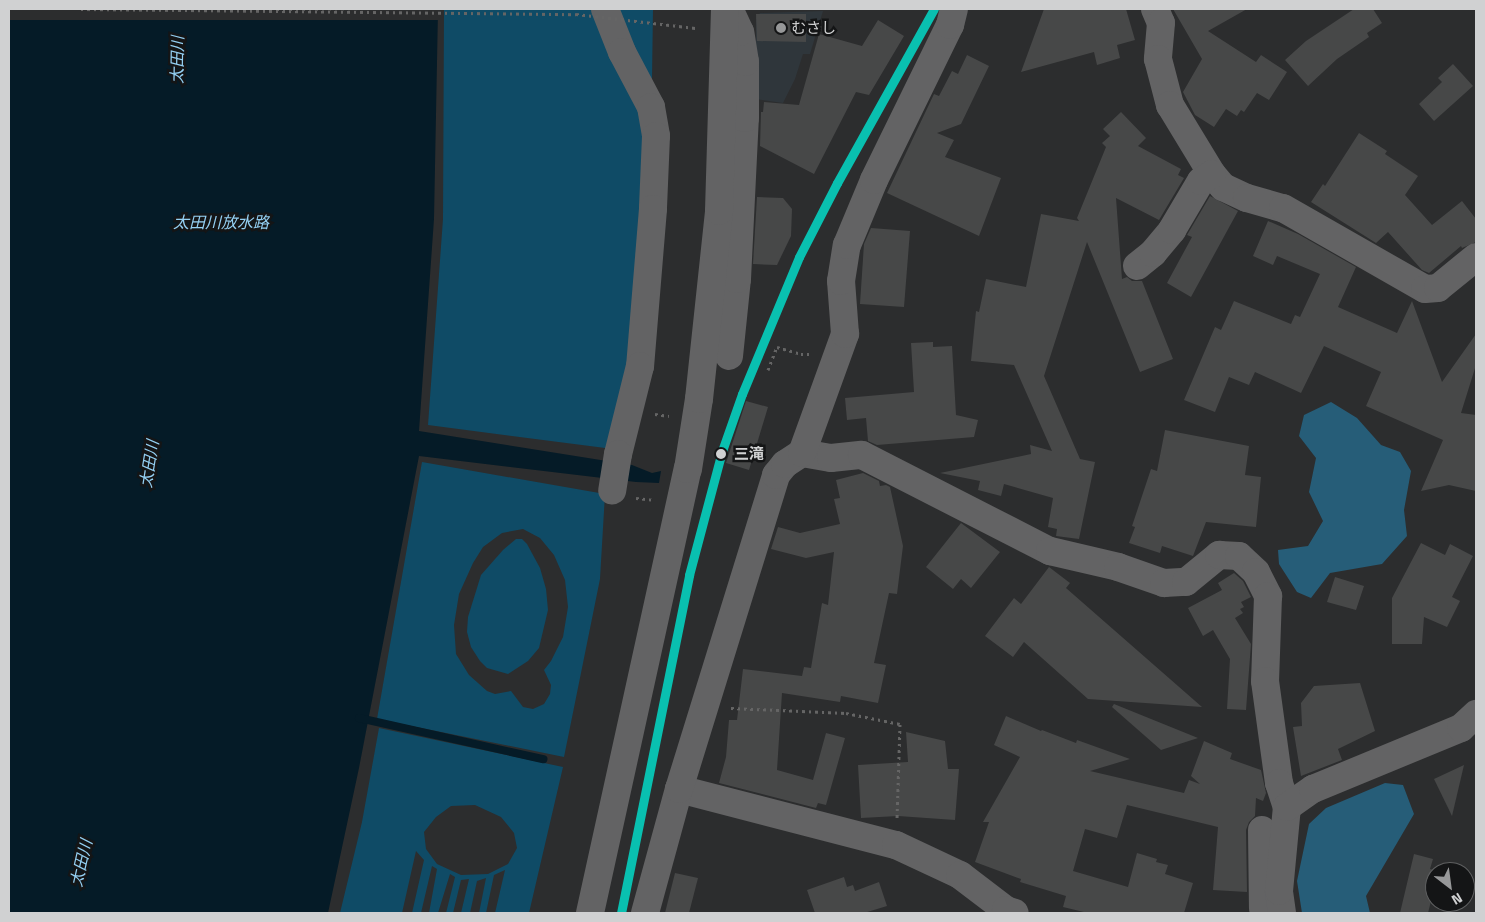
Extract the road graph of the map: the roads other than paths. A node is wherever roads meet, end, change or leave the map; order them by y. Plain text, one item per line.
1 (605, 9) edge
2 (725, 9) edge
3 (729, 9) edge
4 (954, 9) edge
5 (1155, 9) edge
6 (1212, 174) junction
7 (1476, 257) edge
8 (1137, 266) dead end
9 (729, 356) dead end
10 (802, 453) junction
11 (621, 494) road end
12 (1476, 714) edge
13 (679, 789) junction
14 (1287, 806) junction
15 (1262, 830) dead end
16 (590, 913) edge
17 (645, 913) edge
18 (1015, 913) edge
19 (1264, 913) edge
20 (1282, 913) edge

1 - 11 street
2 - 16 street
3 - 9 street
4 - 10 street
5 - 6 street
6 - 7 street
6 - 8 street
10 - 13 street
10 - 14 street
12 - 14 street
13 - 17 street
13 - 18 street
14 - 20 street
15 - 19 street

